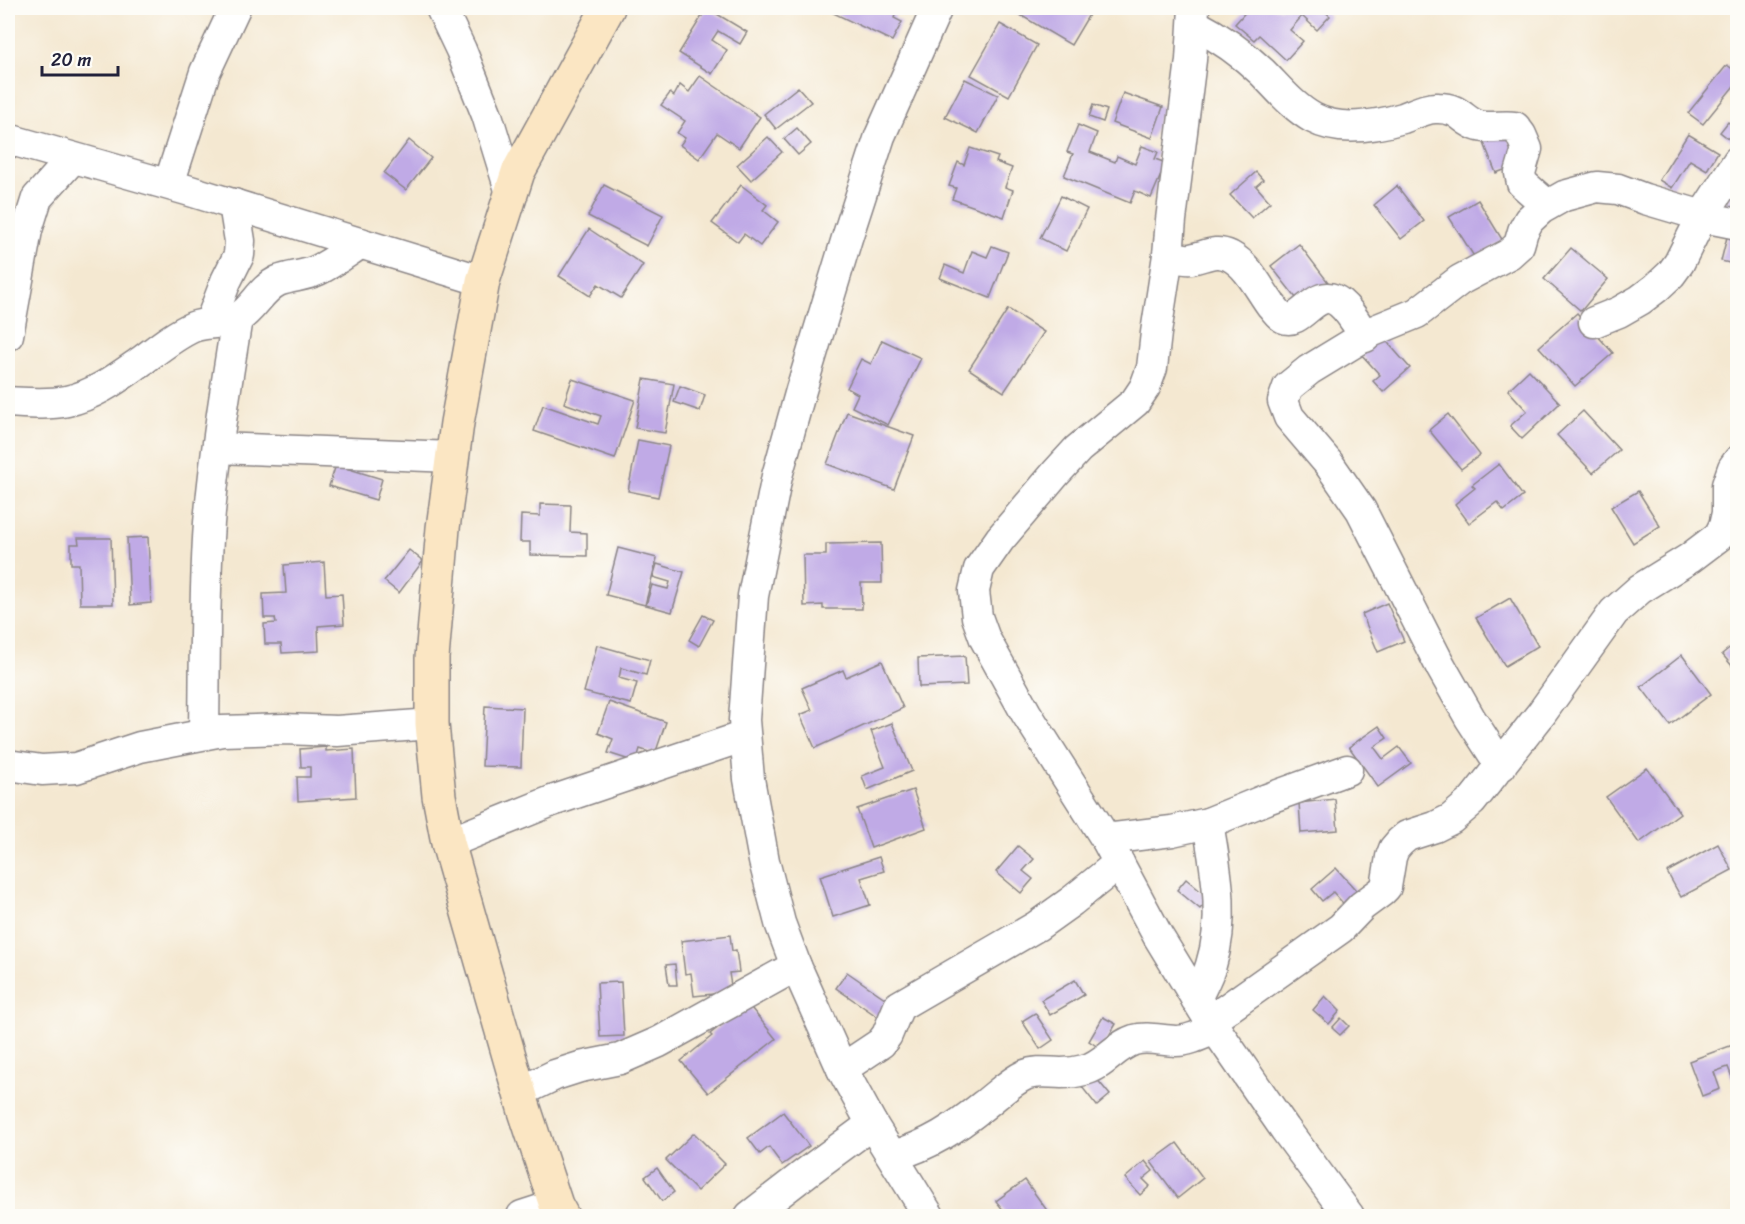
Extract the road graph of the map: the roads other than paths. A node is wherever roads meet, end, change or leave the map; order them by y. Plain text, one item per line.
1 (236, 8) edge
2 (441, 8) edge
3 (608, 8) edge
4 (928, 13) edge
5 (1194, 16) edge
6 (8, 139) edge
7 (73, 158) junction
8 (1737, 161) edge
9 (169, 184) junction
10 (511, 193) junction
11 (234, 204) junction
12 (1547, 205) junction
13 (1703, 215) junction
14 (1737, 224) edge
15 (361, 243) junction
16 (1168, 255) junction
17 (483, 281) junction
18 (223, 321) junction
19 (1594, 322) dead end
20 (8, 335) edge
21 (1365, 337) junction
22 (8, 402) edge
23 (218, 448) junction
24 (453, 457) junction
25 (1737, 461) edge
26 (432, 724) junction
27 (204, 734) junction
28 (745, 736) junction
29 (8, 765) edge
30 (1501, 766) junction
31 (1347, 770) dead end
32 (1208, 823) junction
33 (448, 843) junction
34 (1112, 851) junction
35 (796, 966) junction
36 (1207, 1016) junction
37 (842, 1069) junction
38 (520, 1092) junction
39 (872, 1124) junction
40 (893, 1156) junction
41 (559, 1211) edge
42 (522, 1216) edge
43 (750, 1216) edge
44 (929, 1216) edge
45 (1349, 1216) edge

1 - 9 street
2 - 10 street
3 - 10 street
4 - 28 street
5 - 12 street
5 - 16 street
6 - 7 street
7 - 9 street
7 - 20 street
8 - 13 street
9 - 11 street
10 - 17 street
11 - 15 street
11 - 18 street
12 - 13 street
12 - 21 street
13 - 14 street
13 - 19 street
15 - 17 street
15 - 18 street
16 - 21 street
16 - 34 street
17 - 24 street
18 - 22 street
18 - 23 street
21 - 30 street
23 - 24 street
23 - 27 street
24 - 26 street
25 - 30 street
26 - 27 street
26 - 33 street
27 - 29 street
28 - 33 street
28 - 35 street
30 - 36 street
31 - 32 street
32 - 34 street
32 - 36 street
33 - 38 street
34 - 36 street
34 - 37 street
35 - 37 street
35 - 38 street
36 - 40 street
36 - 45 street
37 - 39 street
38 - 41 street
39 - 40 street
39 - 43 street
40 - 44 street
41 - 42 street

